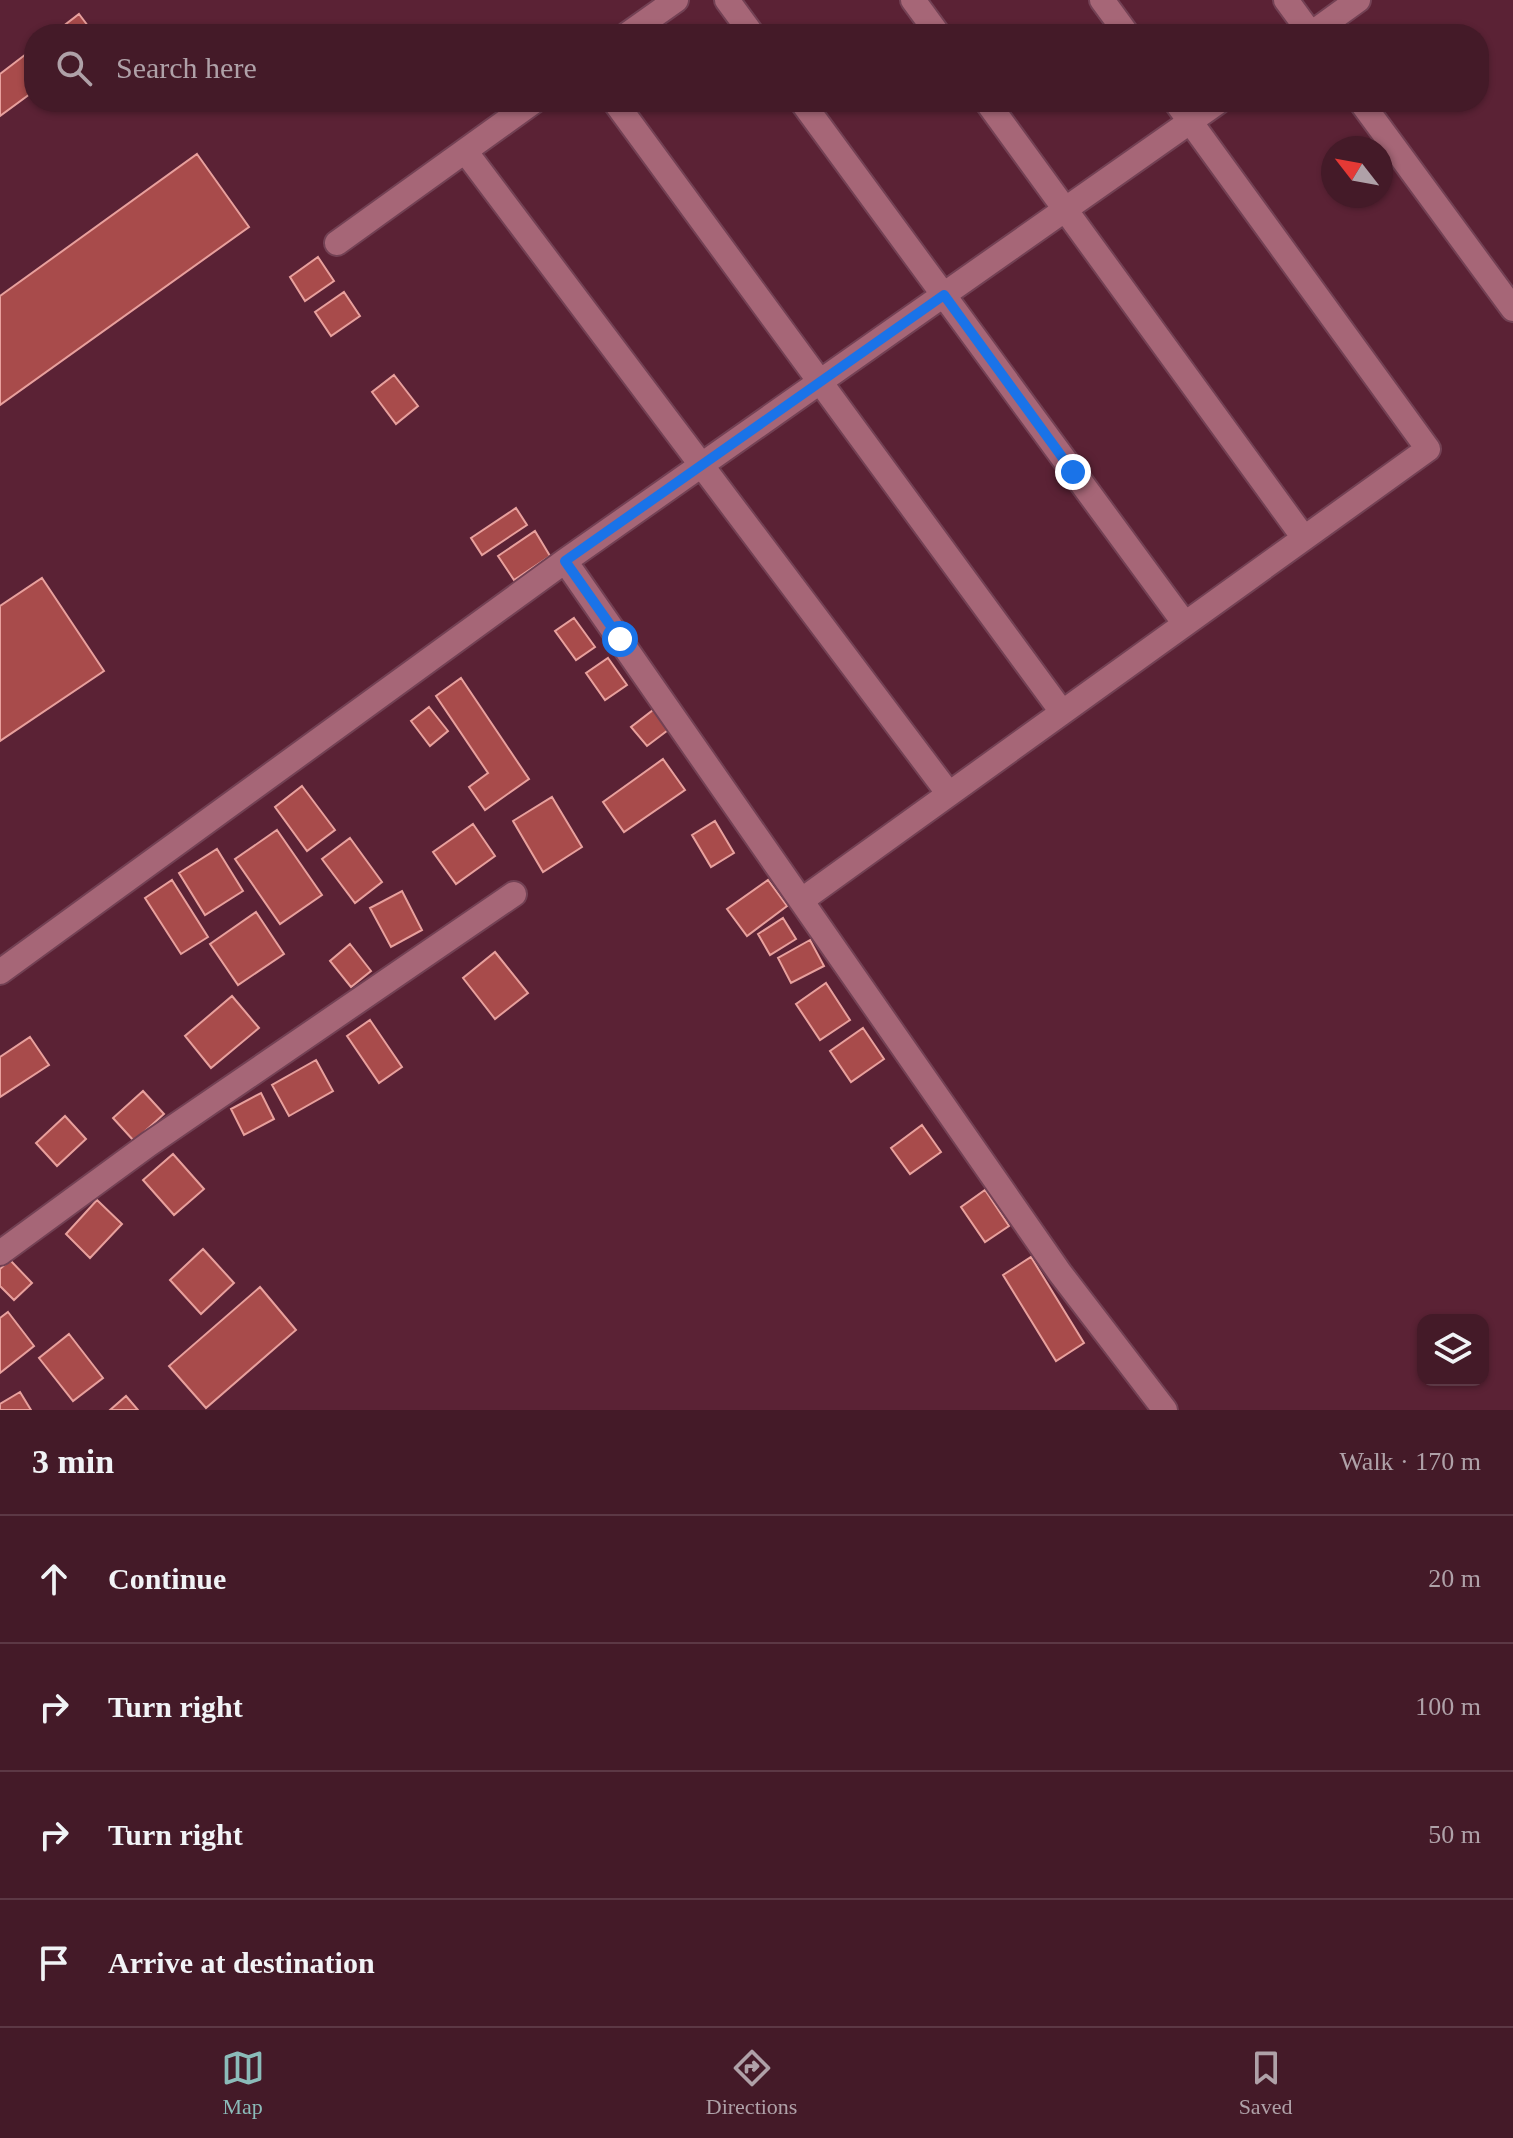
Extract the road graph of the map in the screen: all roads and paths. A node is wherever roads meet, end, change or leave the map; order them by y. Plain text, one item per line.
1 (676, 0) edge
2 (727, 0) edge
3 (913, 0) edge
4 (1102, 0) edge
5 (1286, 0) edge
6 (1358, 0) edge
7 (642, 24) edge
8 (745, 24) edge
9 (931, 24) edge
10 (1120, 24) edge
11 (1304, 24) edge
12 (1325, 24) edge
13 (519, 112) edge
14 (622, 112) edge
15 (809, 112) edge
16 (994, 112) edge
17 (1184, 112) edge
18 (1204, 112) edge
19 (1368, 112) edge
20 (1191, 122) junction
21 (465, 151) junction
22 (1066, 210) junction
23 (337, 243) dead end
24 (944, 295) junction
25 (1513, 309) edge
26 (821, 382) junction
27 (702, 465) junction
28 (1304, 538) junction
29 (565, 561) junction
30 (1185, 624) junction
31 (1062, 712) junction
32 (949, 794) junction
33 (514, 894) dead end
34 (802, 900) junction
35 (0, 972) edge
36 (0, 1253) edge
37 (1165, 1410) edge

1 - 7 street
2 - 8 street
3 - 9 street
4 - 10 street
5 - 11 street
6 - 12 street
13 - 21 street
14 - 26 street
15 - 24 street
16 - 22 street
17 - 20 street
18 - 20 street
19 - 25 street
20 - 22 street
20 - 28 street
21 - 23 street
21 - 27 street
22 - 24 street
22 - 28 street
24 - 26 street
24 - 30 street
26 - 27 street
26 - 31 street
27 - 29 street
27 - 32 street
28 - 30 street
29 - 34 street
29 - 35 street
30 - 31 street
31 - 32 street
32 - 34 street
33 - 36 street
34 - 37 street

